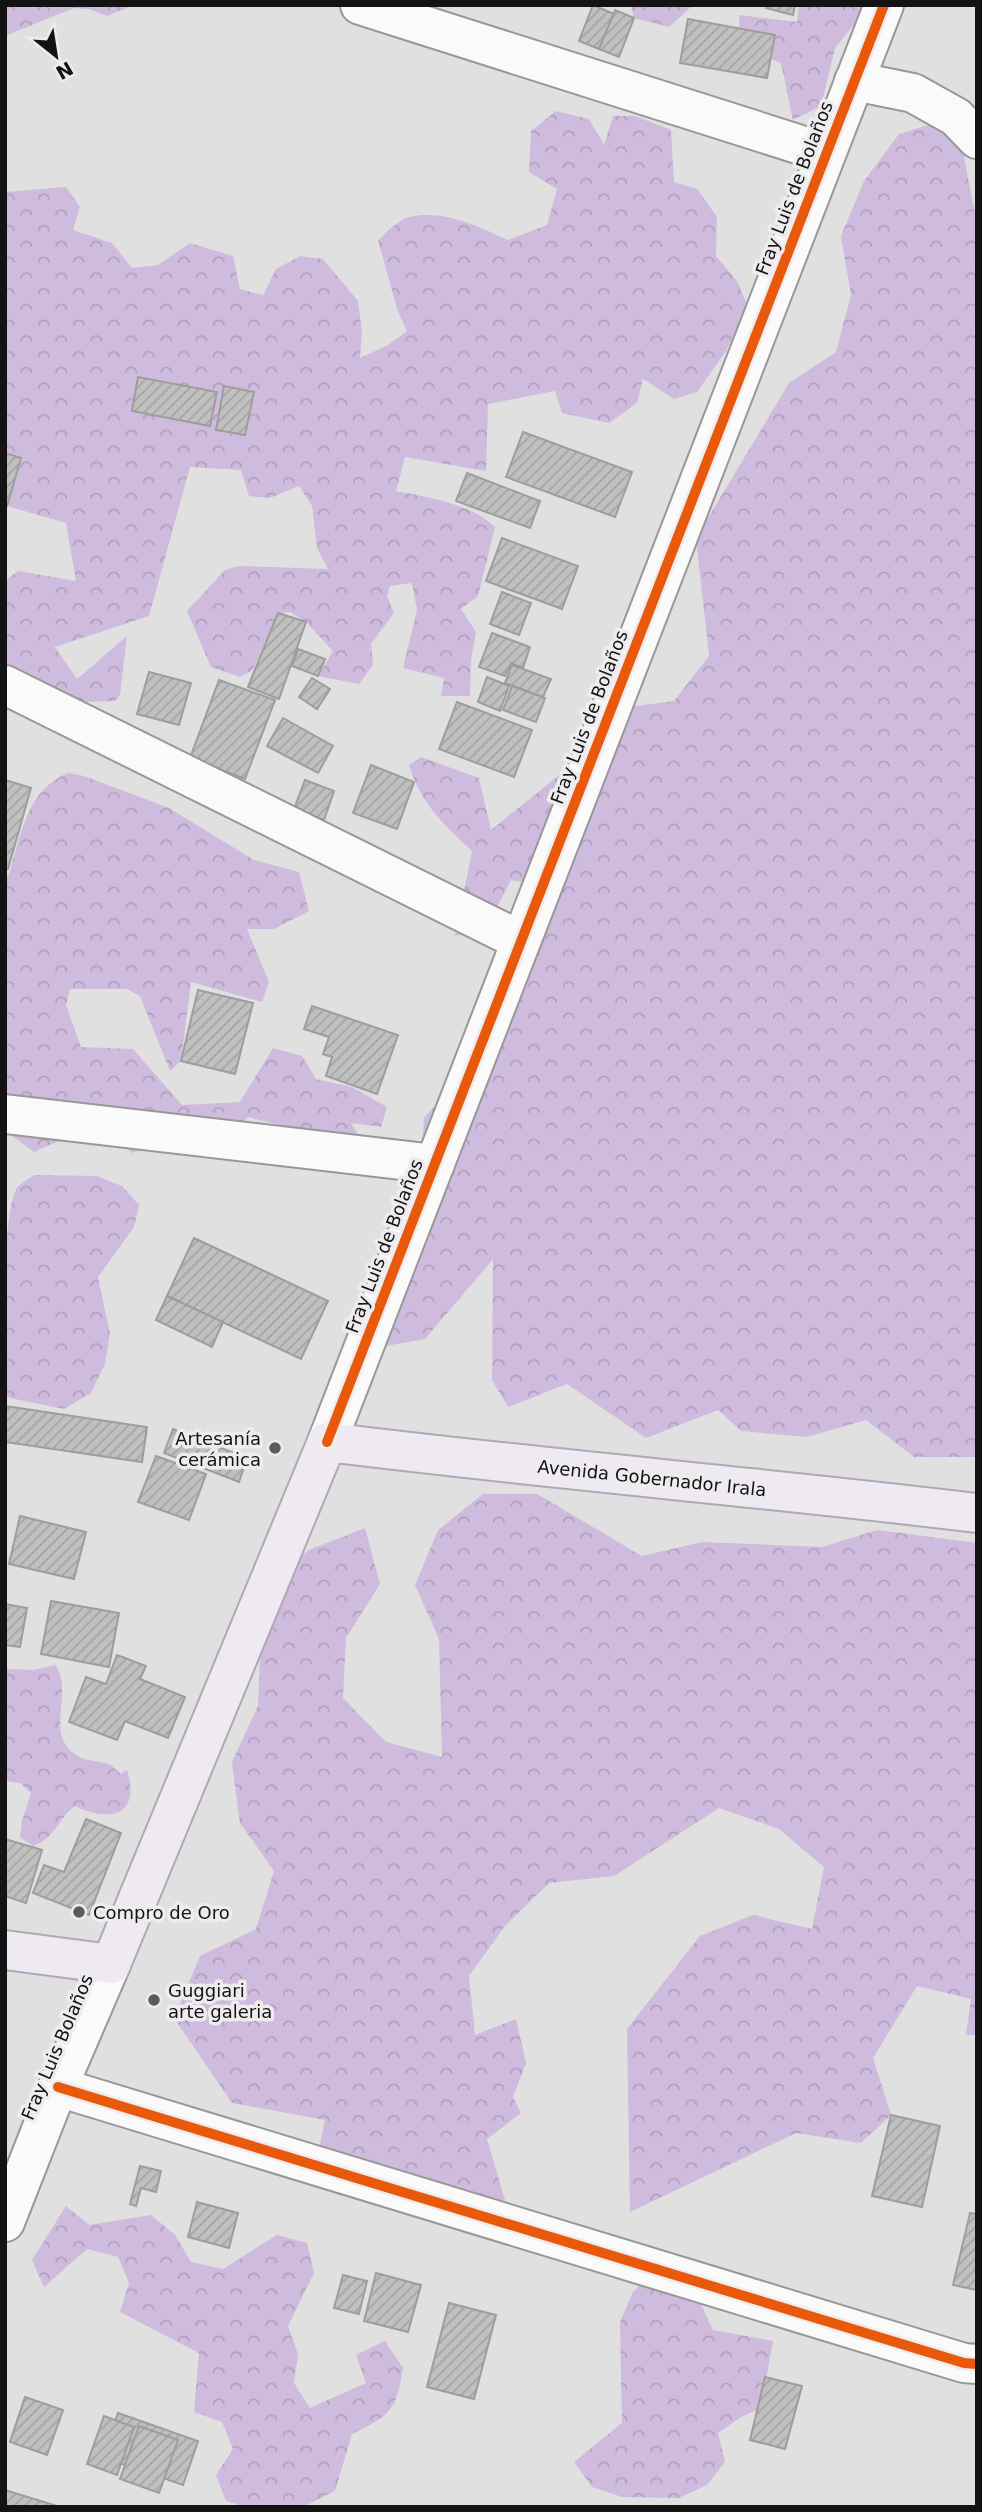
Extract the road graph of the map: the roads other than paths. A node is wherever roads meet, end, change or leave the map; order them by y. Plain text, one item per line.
1 (360, 5) edge
2 (884, 5) edge
3 (854, 81) junction
4 (977, 139) edge
5 (826, 153) junction
6 (5, 685) edge
7 (521, 941) junction
8 (5, 1114) edge
9 (435, 1164) junction
10 (327, 1442) junction
11 (977, 1513) edge
12 (5, 1950) edge
13 (111, 1964) junction
14 (58, 2087) junction
15 (5, 2222) edge
16 (977, 2364) edge

1 - 5 street
2 - 3 street, Fray Luis de Bolaños
3 - 4 street
3 - 5 street, Fray Luis de Bolaños
5 - 7 street, Fray Luis de Bolaños
6 - 7 street
7 - 9 street, Fray Luis de Bolaños
8 - 9 street
9 - 10 street, Fray Luis de Bolaños
10 - 11 main road, Avenida Gobernador Irala
10 - 13 main road, Fray Luis Bolaños
12 - 13 main road
13 - 14 street, Fray Luis Bolaños
14 - 15 street, Fray Luis Bolaños
14 - 16 street

